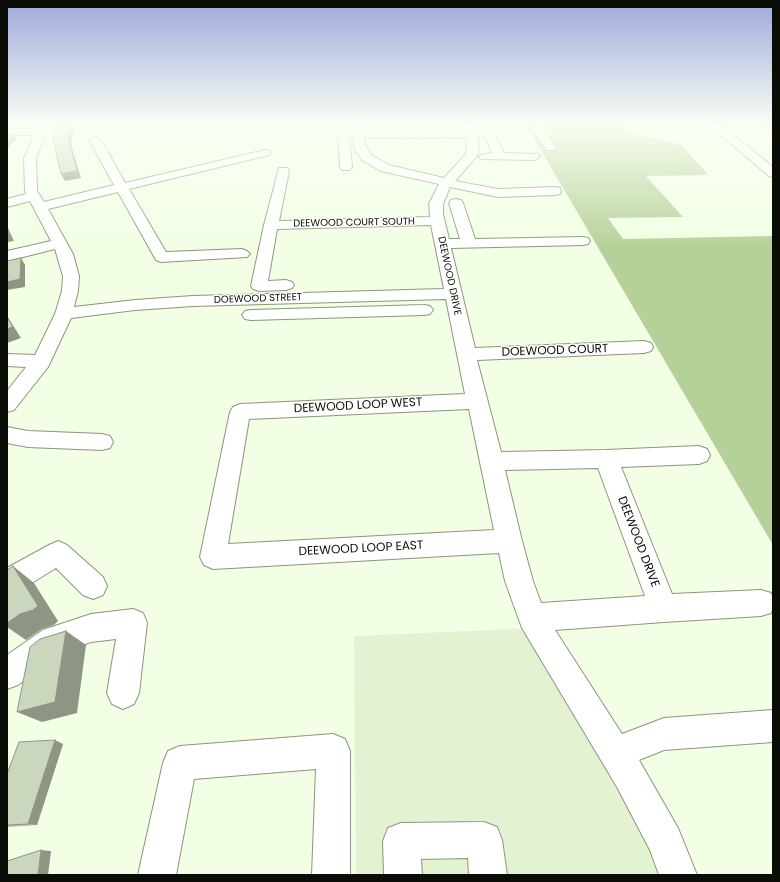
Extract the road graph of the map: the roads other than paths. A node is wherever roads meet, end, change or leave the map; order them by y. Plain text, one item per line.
1 (30, 166) edge
2 (110, 166) edge
3 (210, 166) edge
4 (351, 166) edge
5 (381, 166) edge
6 (460, 166) edge
7 (764, 166) edge
8 (352, 170) dead end
9 (284, 171) dead end
10 (773, 173) edge
11 (374, 176) dead end
12 (416, 176) junction
13 (122, 187) junction
14 (555, 191) dead end
15 (451, 193) junction
16 (36, 202) junction
17 (7, 203) edge
18 (437, 221) junction
19 (271, 225) junction
20 (583, 241) dead end
21 (60, 243) junction
22 (469, 243) junction
23 (443, 244) junction
24 (242, 254) dead end
25 (7, 256) edge
26 (420, 282) dead end
27 (453, 294) junction
28 (344, 298) junction
29 (274, 300) junction
30 (424, 310) dead end
31 (64, 314) junction
32 (251, 315) dead end
33 (644, 347) dead end
34 (467, 354) junction
35 (7, 360) edge
36 (41, 362) junction
37 (477, 401) junction
38 (7, 405) edge
39 (7, 435) edge
40 (102, 442) dead end
41 (699, 455) dead end
42 (606, 459) junction
43 (492, 461) junction
44 (508, 541) junction
45 (213, 557) joint
46 (7, 583) edge
47 (93, 586) dead end
48 (761, 603) dead end
49 (664, 608) junction
50 (532, 618) junction
51 (7, 674) edge
52 (123, 693) dead end
53 (773, 726) edge
54 (615, 753) junction
55 (157, 875) edge
56 (331, 875) edge
57 (403, 875) edge
58 (488, 875) edge
59 (678, 875) edge

1 - 16 street
2 - 13 street
3 - 13 street
4 - 8 street
5 - 12 street
6 - 15 street, DEEWOOD DRIVE
7 - 10 street
9 - 19 street
11 - 12 street
12 - 15 street
13 - 16 street
13 - 24 street
14 - 15 street
15 - 18 street, DEEWOOD DRIVE
15 - 22 street
16 - 17 street
16 - 21 street
18 - 19 street, DEEWOOD COURT SOUTH
18 - 23 street, DEEWOOD DRIVE
19 - 29 street
20 - 22 street
21 - 25 street
21 - 31 street
22 - 23 street
23 - 27 street, DEEWOOD DRIVE
26 - 28 street
27 - 28 street
27 - 34 street, DEEWOOD DRIVE
28 - 29 street
28 - 29 street
28 - 30 street
29 - 31 street, DOEWOOD STREET
29 - 32 street
31 - 36 street
33 - 34 street, DOEWOOD COURT
34 - 37 street, DEEWOOD DRIVE
35 - 36 street
36 - 38 street
37 - 43 street, DEEWOOD DRIVE
37 - 45 street, DEEWOOD LOOP WEST
39 - 40 street
41 - 42 street
42 - 43 street
42 - 49 street, DEEWOOD DRIVE
43 - 44 street, DEEWOOD DRIVE
44 - 45 street, DEEWOOD LOOP EAST
44 - 50 street, DEEWOOD DRIVE
46 - 47 street
48 - 49 street
49 - 50 street
50 - 54 street, DEEWOOD DRIVE
51 - 52 street
53 - 54 street
54 - 59 street, DEEWOOD DRIVE
55 - 56 street
57 - 58 street

